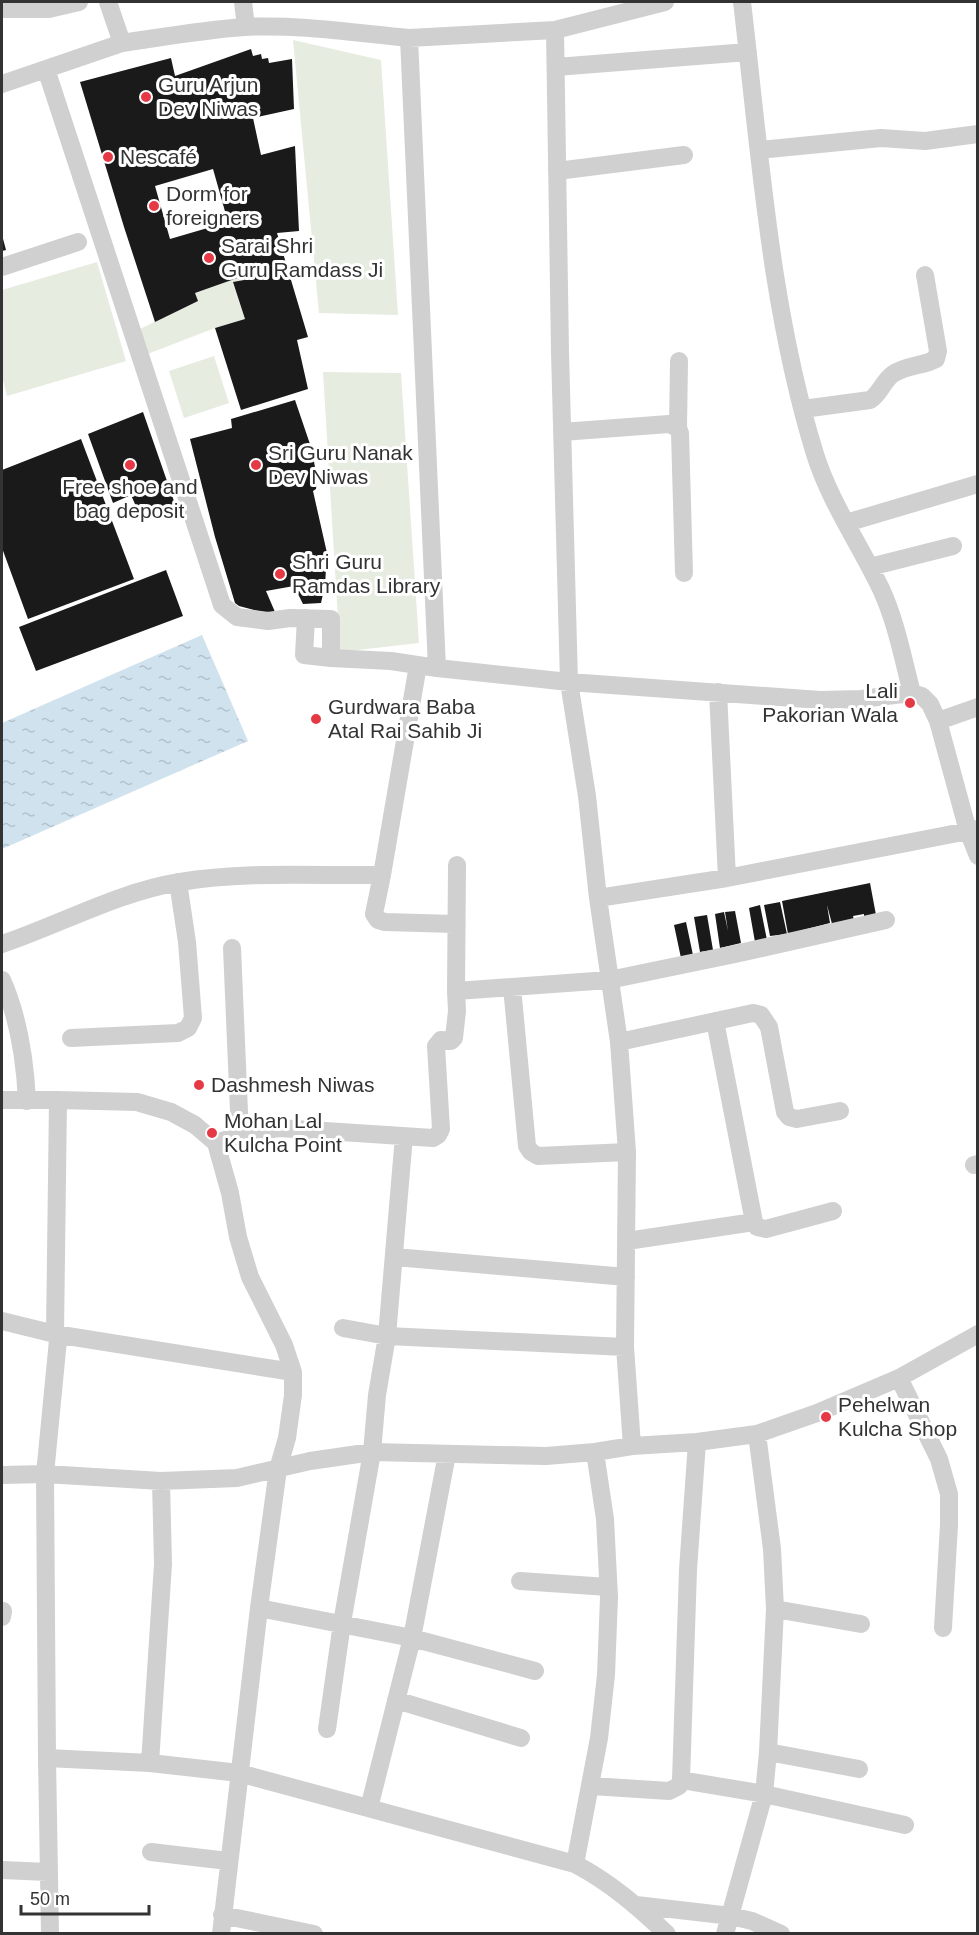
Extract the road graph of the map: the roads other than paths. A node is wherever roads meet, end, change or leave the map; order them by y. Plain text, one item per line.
1 (79, 2) edge
2 (108, 2) edge
3 (243, 2) edge
4 (665, 2) edge
5 (742, 2) edge
6 (2, 9) edge
7 (246, 27) junction
8 (555, 30) junction
9 (409, 38) junction
10 (122, 43) junction
11 (748, 52) junction
12 (556, 67) junction
13 (46, 69) junction
14 (2, 84) edge
15 (978, 134) edge
16 (759, 150) junction
17 (684, 154) dead end
18 (557, 171) junction
19 (90, 238) junction
20 (2, 267) edge
21 (925, 275) dead end
22 (679, 360) dead end
23 (803, 409) junction
24 (678, 428) junction
25 (562, 432) junction
26 (978, 484) edge
27 (846, 523) junction
28 (953, 546) dead end
29 (870, 567) junction
30 (684, 573) dead end
31 (306, 618) junction
32 (331, 658) junction
33 (418, 665) junction
34 (437, 668) junction
35 (569, 682) junction
36 (718, 692) junction
37 (912, 693) junction
38 (978, 707) edge
39 (938, 721) junction
40 (973, 830) edge
41 (978, 856) edge
42 (456, 865) dead end
43 (382, 875) junction
44 (727, 878) junction
45 (178, 882) junction
46 (598, 898) junction
47 (886, 920) dead end
48 (455, 924) junction
49 (2, 944) edge
50 (232, 948) dead end
51 (2, 980) edge
52 (609, 980) junction
53 (512, 987) junction
54 (456, 991) junction
55 (715, 1021) junction
56 (71, 1038) dead end
57 (619, 1042) junction
58 (2, 1100) edge
59 (27, 1101) junction
60 (58, 1101) junction
61 (840, 1111) dead end
62 (240, 1135) junction
63 (404, 1136) junction
64 (216, 1143) junction
65 (627, 1152) junction
66 (833, 1211) dead end
67 (754, 1222) junction
68 (627, 1241) junction
69 (395, 1257) junction
70 (626, 1277) junction
71 (2, 1321) edge
72 (343, 1328) dead end
73 (55, 1334) junction
74 (978, 1334) edge
75 (387, 1336) junction
76 (625, 1347) junction
77 (293, 1372) junction
78 (899, 1378) junction
79 (757, 1434) junction
80 (697, 1442) junction
81 (632, 1446) junction
82 (372, 1452) junction
83 (595, 1452) junction
84 (447, 1454) junction
85 (278, 1469) junction
86 (45, 1474) junction
87 (2, 1475) edge
88 (160, 1481) junction
89 (520, 1581) dead end
90 (608, 1587) junction
91 (259, 1608) junction
92 (775, 1609) junction
93 (342, 1623) junction
94 (861, 1624) dead end
95 (943, 1628) dead end
96 (412, 1638) junction
97 (535, 1671) dead end
98 (396, 1700) junction
99 (327, 1729) dead end
100 (521, 1738) dead end
101 (768, 1752) junction
102 (47, 1758) junction
103 (150, 1763) junction
104 (859, 1769) dead end
105 (239, 1773) junction
106 (681, 1780) junction
107 (591, 1786) junction
108 (764, 1794) junction
109 (369, 1808) junction
110 (905, 1825) dead end
111 (151, 1852) dead end
112 (228, 1861) junction
113 (575, 1864) junction
114 (2, 1870) edge
115 (48, 1872) junction
116 (636, 1905) junction
117 (222, 1915) junction
118 (731, 1916) junction
119 (50, 1934) edge
120 (221, 1934) edge
121 (314, 1934) edge
122 (667, 1934) edge
123 (725, 1934) edge
124 (782, 1934) edge

1 - 6 street
2 - 10 street
3 - 7 street
4 - 8 street
5 - 11 street
7 - 9 street
7 - 10 street
8 - 9 street
8 - 12 street
9 - 34 street
10 - 13 street
11 - 12 street
11 - 16 street
12 - 18 street
13 - 14 street
13 - 19 street
15 - 16 street
16 - 23 street
17 - 18 street
18 - 25 street
19 - 20 street
19 - 31 street
21 - 23 street
22 - 24 street
23 - 27 street
24 - 25 street
24 - 30 street
25 - 35 street
26 - 27 street
27 - 29 street
28 - 29 street
29 - 37 street
31 - 32 street
31 - 32 street
32 - 33 street
33 - 34 street
33 - 43 street
34 - 35 street
35 - 36 street
35 - 46 street
36 - 37 street
36 - 44 street
37 - 39 street
38 - 39 street
39 - 40 street
40 - 41 street
40 - 44 street
42 - 48 street
43 - 45 street
43 - 48 street
44 - 46 street
45 - 49 street
45 - 56 street
46 - 52 street
47 - 52 street
48 - 54 street
50 - 62 street
51 - 59 street
52 - 53 street
52 - 57 street
53 - 54 street
53 - 65 street
54 - 63 street
55 - 57 street
55 - 61 street
55 - 67 street
57 - 65 street
58 - 59 street
59 - 60 street
60 - 64 street
60 - 73 street
62 - 63 street
62 - 64 street
63 - 69 street
64 - 77 street
65 - 68 street
66 - 67 street
67 - 68 street
68 - 70 street
69 - 70 street
69 - 75 street
70 - 76 street
71 - 73 street
72 - 75 street
73 - 77 street
73 - 86 street
74 - 78 street
75 - 76 street
75 - 82 street
76 - 81 street
77 - 85 street
78 - 79 street
78 - 95 street
79 - 80 street
79 - 92 street
80 - 81 street
80 - 106 street
81 - 83 street
82 - 84 street
82 - 85 street
82 - 93 street
83 - 84 street
83 - 90 street
84 - 96 street
85 - 88 street
85 - 91 street
86 - 87 street
86 - 88 street
86 - 102 street
88 - 103 street
89 - 90 street
90 - 107 street
91 - 93 street
91 - 105 street
92 - 94 street
92 - 101 street
93 - 96 street
93 - 99 street
96 - 97 street
96 - 98 street
98 - 100 street
98 - 109 street
101 - 104 street
101 - 108 street
102 - 103 street
102 - 115 street
103 - 105 street
105 - 109 street
105 - 112 street
106 - 107 street
106 - 108 street
107 - 113 street
108 - 110 street
108 - 118 street
109 - 113 street
111 - 112 street
112 - 117 street
113 - 116 street
114 - 115 street
115 - 119 street
116 - 118 street
116 - 122 street
117 - 120 street
117 - 121 street
118 - 123 street
118 - 124 street

